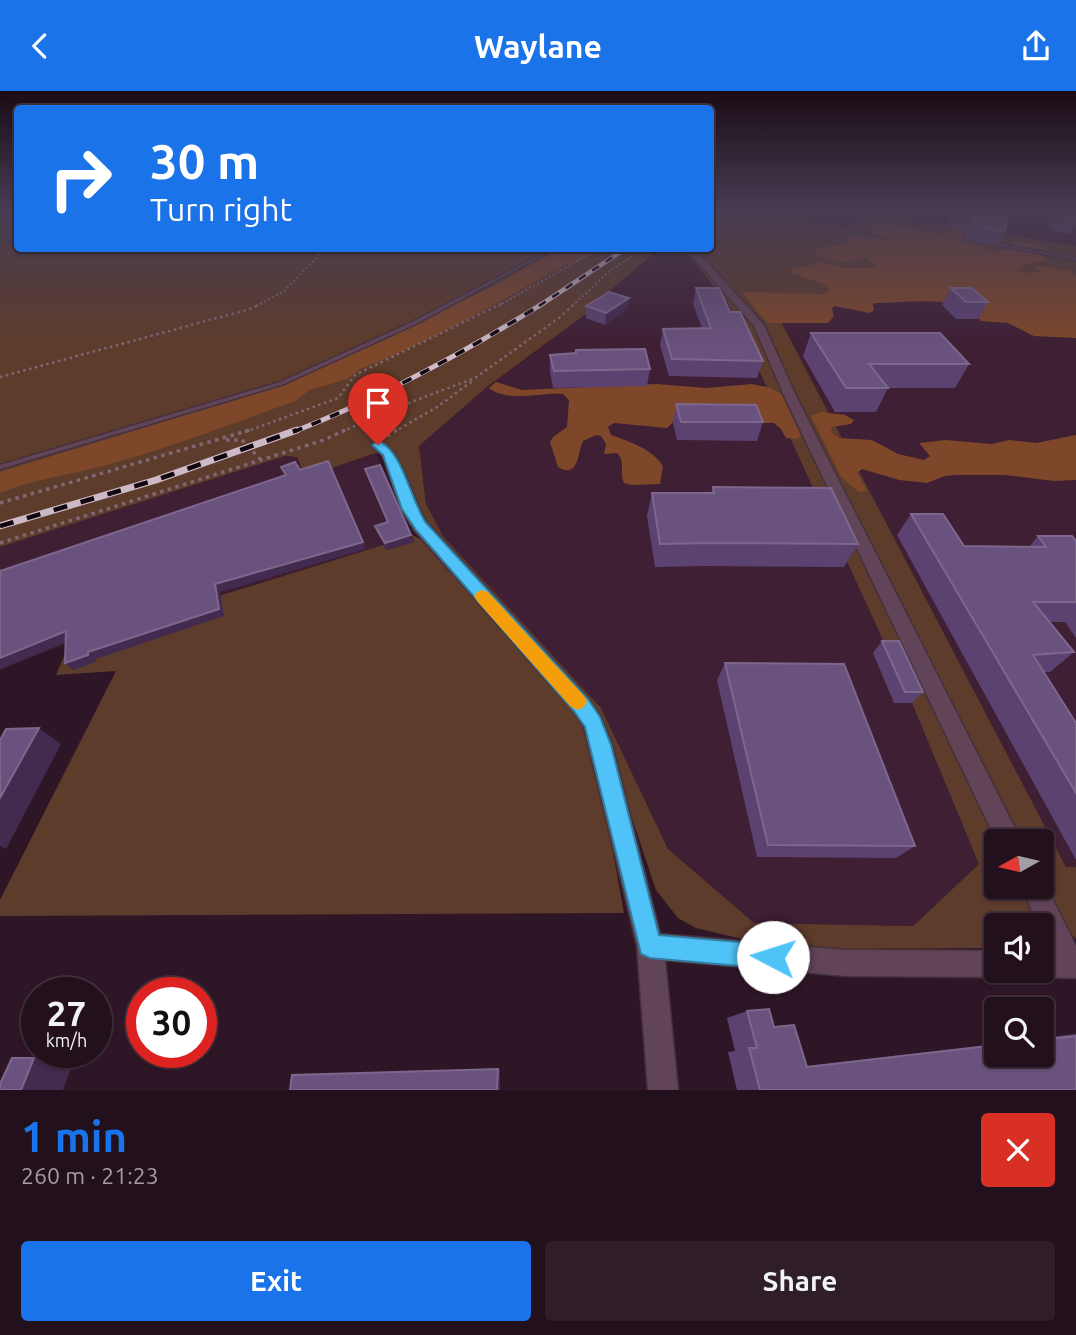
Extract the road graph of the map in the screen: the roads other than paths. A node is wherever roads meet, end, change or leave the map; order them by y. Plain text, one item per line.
1 (542, 255) edge
2 (696, 255) edge
3 (1051, 255) edge
4 (1076, 259) edge
5 (378, 445) road end
6 (0, 467) edge
7 (1004, 829) edge
8 (1039, 899) edge
9 (650, 946) junction
10 (984, 964) edge
11 (1054, 964) edge
12 (1073, 965) edge
13 (663, 1090) edge

1 - 6 lane
2 - 7 street
3 - 4 lane
5 - 9 street
8 - 12 street
9 - 10 street
9 - 13 street
11 - 12 street

